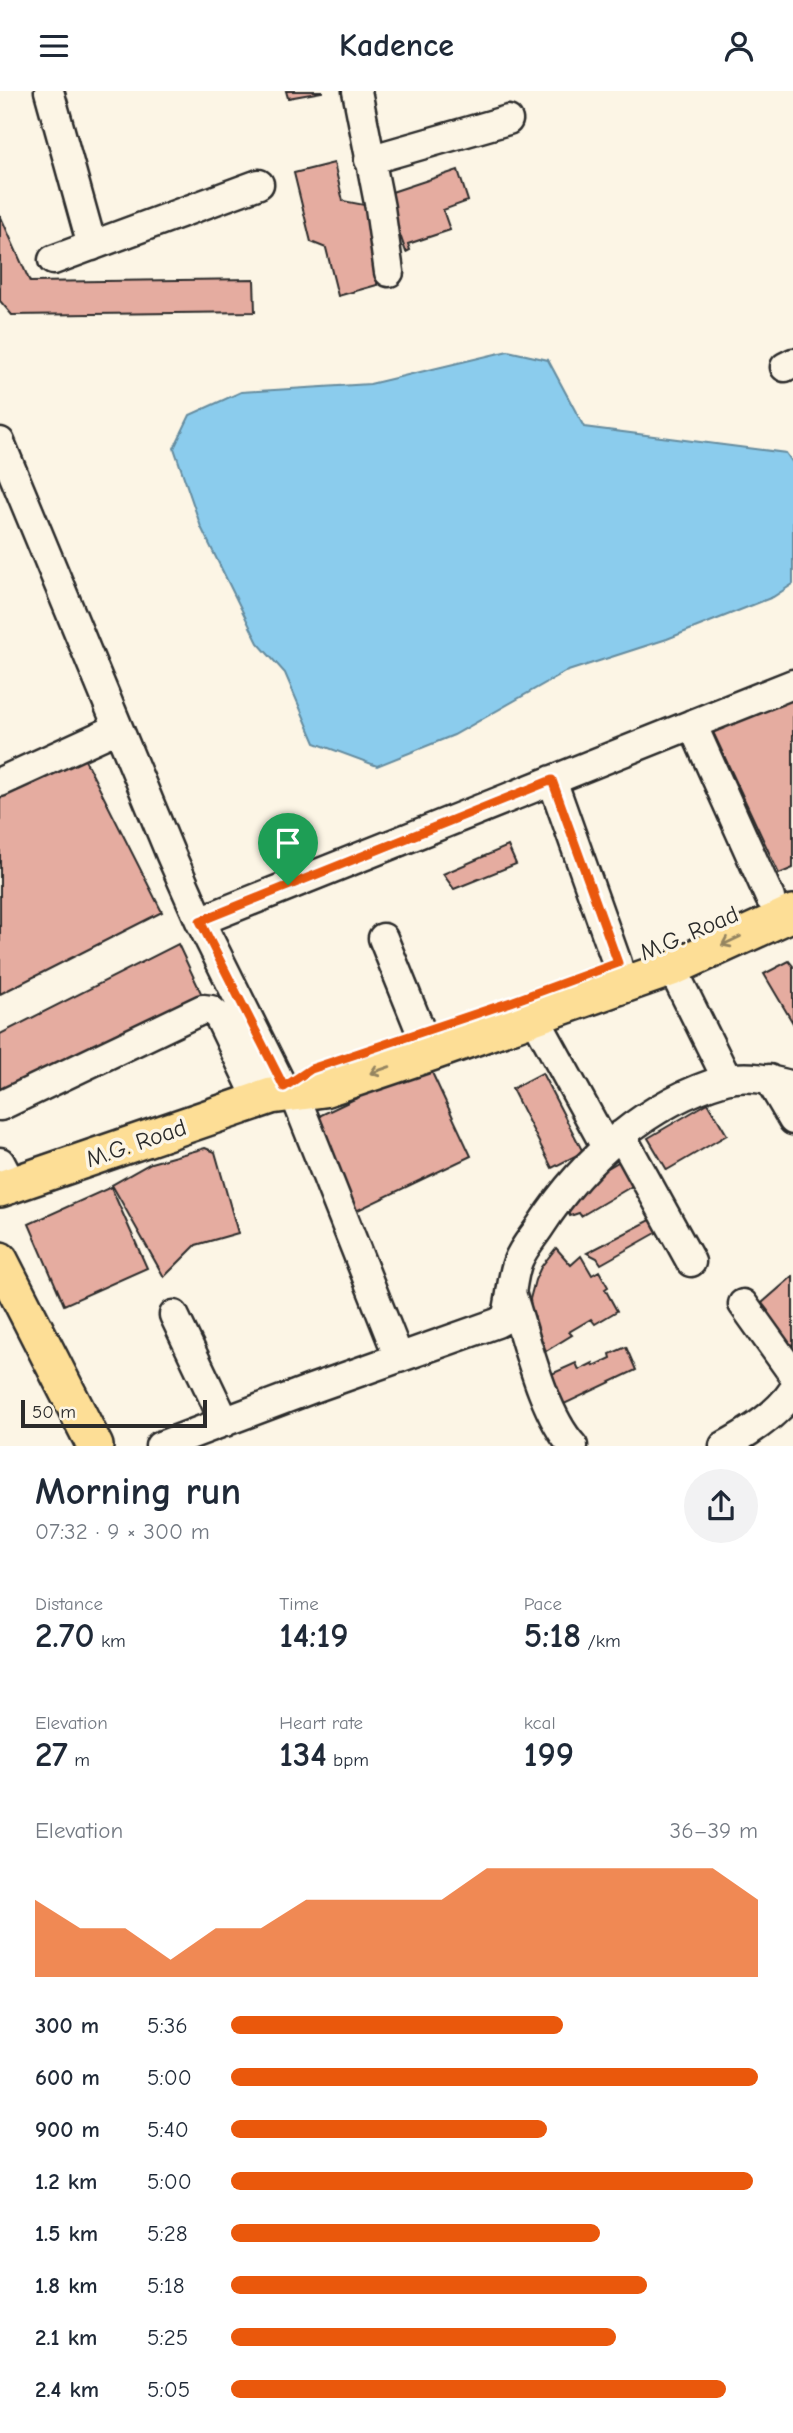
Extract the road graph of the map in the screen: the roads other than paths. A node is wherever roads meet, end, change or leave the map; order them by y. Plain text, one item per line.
1 (48, 91) edge
2 (357, 91) edge
3 (508, 120) dead end
4 (369, 160) junction
5 (258, 184) dead end
6 (92, 246) junction
7 (53, 260) dead end
8 (389, 272) dead end
9 (0, 442) edge
10 (793, 684) edge
11 (692, 724) junction
12 (118, 728) junction
13 (552, 780) junction
14 (0, 782) edge
15 (785, 900) edge
16 (200, 921) junction
17 (383, 938) dead end
18 (618, 963) junction
19 (672, 968) junction
20 (534, 1016) junction
21 (421, 1033) junction
22 (727, 1079) junction
23 (781, 1082) edge
24 (277, 1094) junction
25 (0, 1106) edge
26 (793, 1121) edge
27 (613, 1141) junction
28 (4, 1179) edge
29 (0, 1260) edge
30 (691, 1262) dead end
31 (510, 1290) junction
32 (743, 1304) dead end
33 (174, 1315) dead end
34 (399, 1358) junction
35 (793, 1374) edge
36 (793, 1391) edge
37 (225, 1422) junction
38 (95, 1446) edge
39 (160, 1446) edge
40 (573, 1446) edge
41 (724, 1446) edge

1 - 6 street
2 - 4 street
3 - 4 street
4 - 8 street
5 - 6 street
6 - 7 street
9 - 12 street
10 - 11 street
11 - 13 street
11 - 15 street
12 - 14 street
12 - 16 street
13 - 16 street
13 - 18 street
15 - 18 main road, M.G. Road
15 -> 19 main road, M.G. Road
16 - 24 street
17 - 21 street
18 - 21 main road, M.G. Road
19 - 20 main road, M.G. Road
19 - 22 street
20 -> 24 main road, M.G. Road
20 - 27 street
21 - 24 main road, M.G. Road
22 - 23 street
22 - 27 street
23 - 26 street
24 - 25 street
24 - 28 main road, M.G. Road
24 - 34 street
27 - 30 street
27 - 31 street
29 - 38 main road
31 - 34 street
31 - 40 street
32 - 35 street
33 - 37 street
34 - 37 street
36 - 41 street
37 - 39 street

